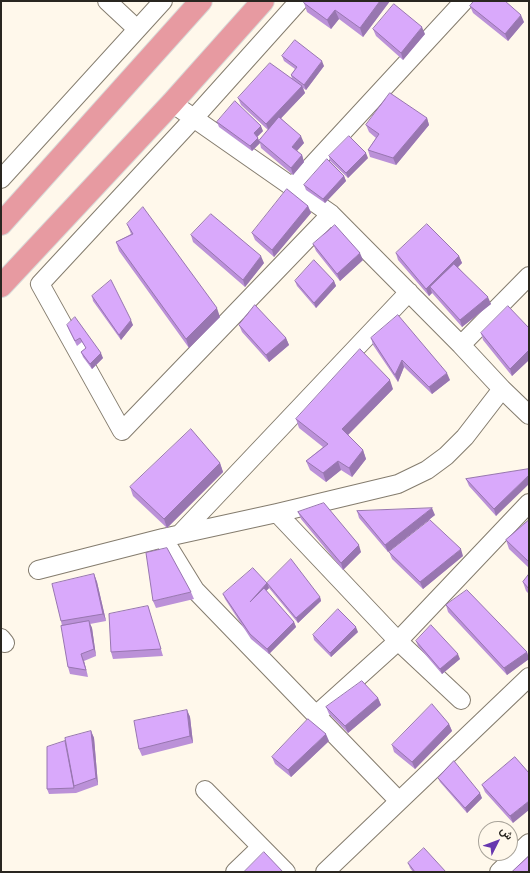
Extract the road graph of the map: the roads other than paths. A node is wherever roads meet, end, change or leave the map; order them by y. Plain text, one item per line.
1 (107, 1) edge
2 (163, 1) edge
3 (201, 1) edge
4 (263, 1) edge
5 (299, 1) edge
6 (464, 1) edge
7 (138, 29) junction
8 (172, 103) junction
9 (194, 118) junction
10 (1, 180) edge
11 (292, 187) junction
12 (331, 214) junction
13 (1, 224) edge
14 (529, 276) edge
15 (1, 286) edge
16 (409, 292) junction
17 (461, 345) junction
18 (502, 389) junction
19 (529, 415) edge
20 (529, 503) edge
21 (277, 513) junction
22 (172, 536) junction
23 (38, 570) dead end
24 (398, 641) junction
25 (529, 677) edge
26 (461, 700) dead end
27 (316, 715) junction
28 (205, 790) dead end
29 (399, 801) junction
30 (529, 843) edge
31 (261, 847) junction
32 (235, 872) edge
33 (286, 872) edge
34 (325, 872) edge
35 (499, 872) edge

1 - 7 street
2 - 7 street
3 - 13 main road
4 - 8 main road
5 - 9 street
6 - 11 street
7 - 10 street
8 - 9 street
8 - 15 main road
9 - 11 street
9 - 12 street
11 - 12 street
12 - 16 street
14 - 17 street
16 - 17 street
16 - 22 street
17 - 18 street
18 - 19 street
18 - 21 street
20 - 24 street
21 - 22 street
21 - 24 street
22 - 23 street
22 - 27 street
24 - 26 street
24 - 27 street
25 - 29 street
27 - 29 street
28 - 31 street
29 - 34 street
30 - 35 street
31 - 32 street
31 - 33 street

